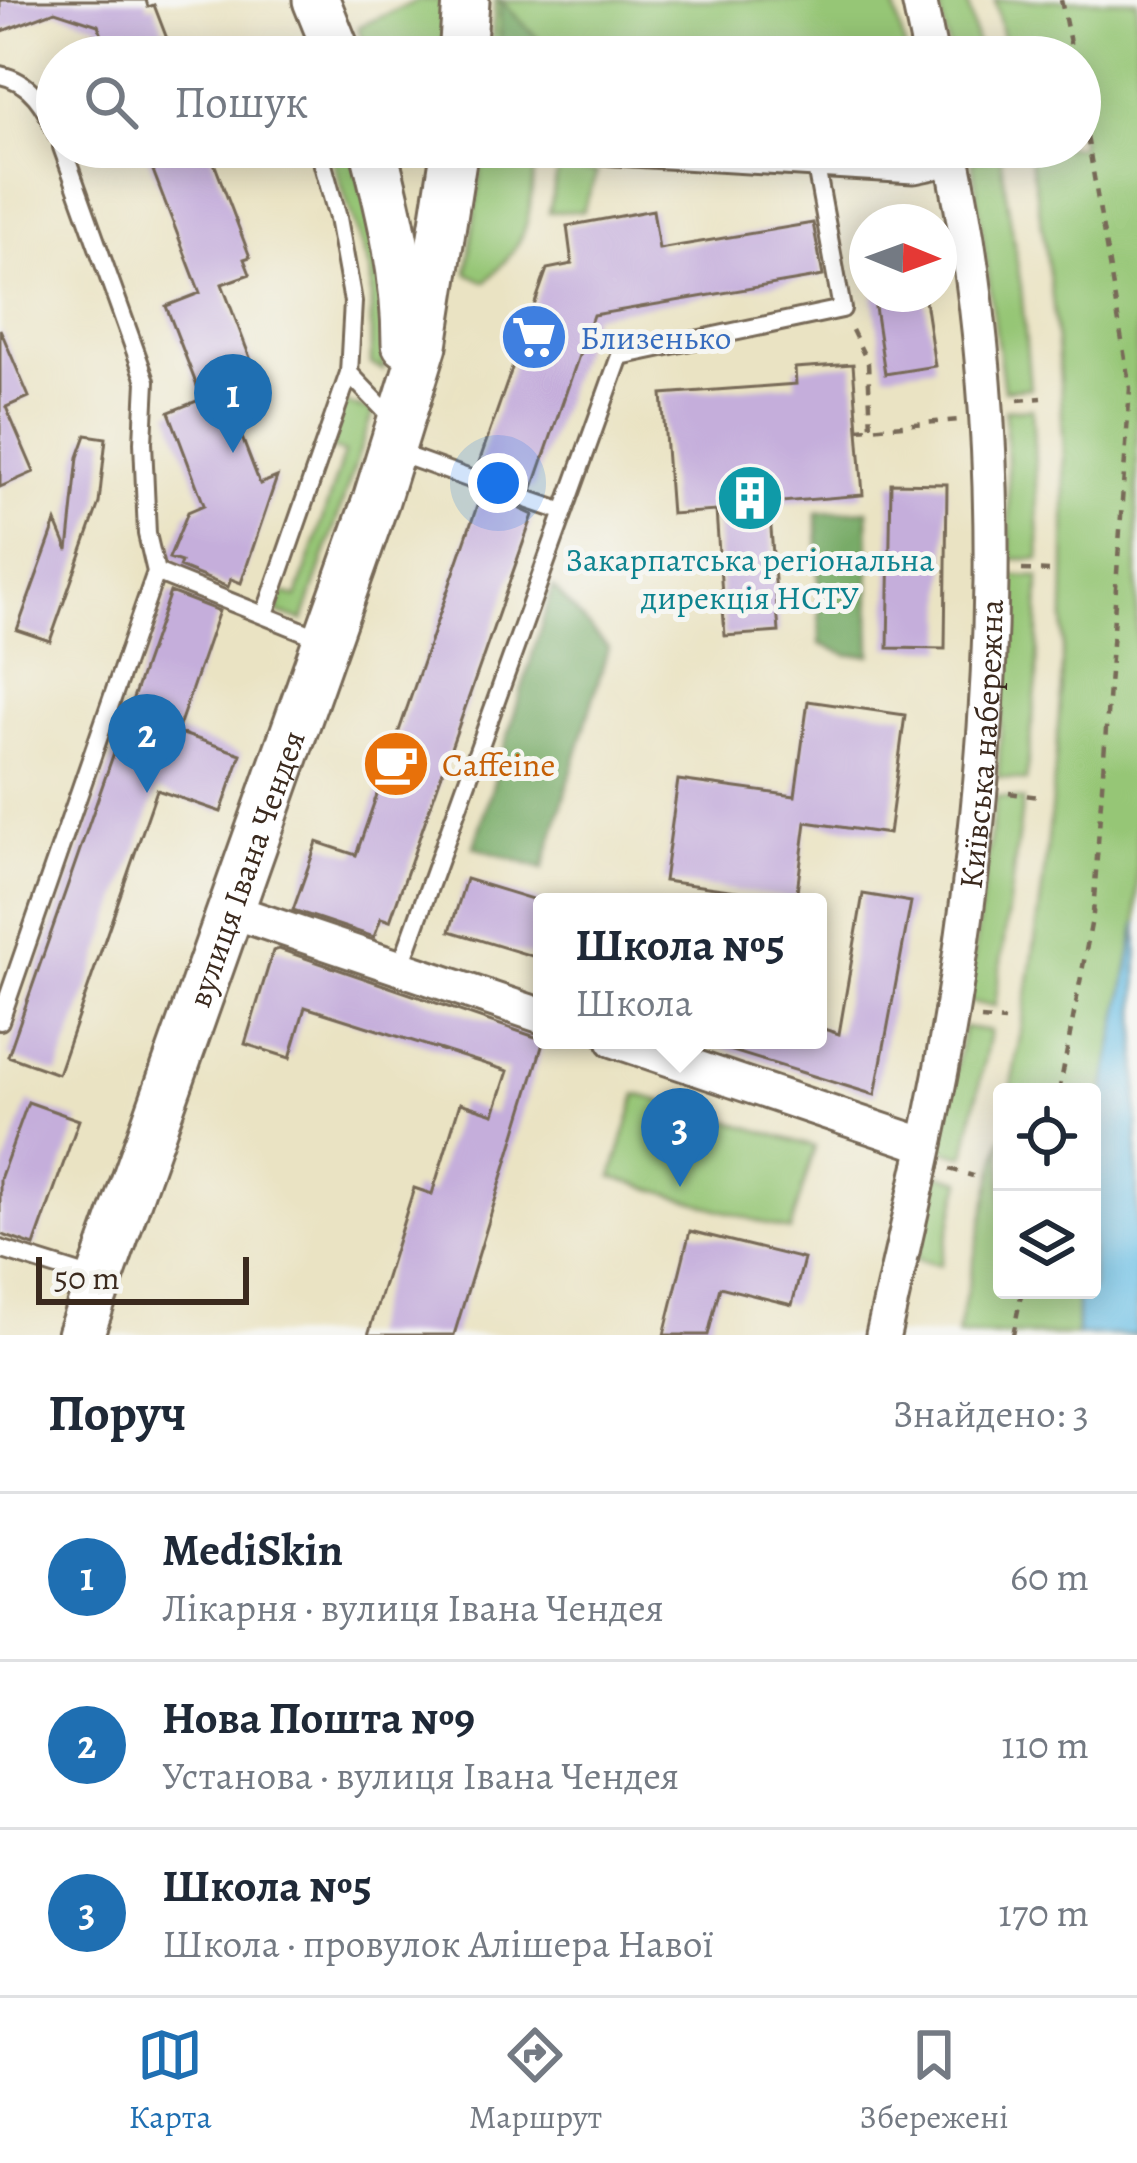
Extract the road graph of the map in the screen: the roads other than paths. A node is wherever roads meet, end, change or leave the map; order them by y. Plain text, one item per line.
1 (316, 0) edge
2 (466, 0) edge
3 (920, 0) edge
4 (331, 36) edge
5 (463, 36) edge
6 (928, 36) edge
7 (0, 75) edge
8 (36, 97) edge
9 (70, 168) edge
10 (324, 168) edge
11 (379, 168) edge
12 (452, 168) edge
13 (816, 168) edge
14 (954, 168) edge
15 (349, 373) junction
16 (398, 426) junction
17 (473, 480) dead end
18 (529, 500) dead end
19 (564, 512) junction
20 (156, 572) junction
21 (265, 614) junction
22 (326, 640) junction
23 (229, 910) junction
24 (400, 968) junction
25 (533, 1013) edge
26 (0, 1021) edge
27 (641, 1049) edge
28 (926, 1145) junction
29 (0, 1249) edge
30 (99, 1280) junction
31 (80, 1335) edge
32 (883, 1335) edge

1 - 4 main road
2 - 5 main road
3 - 6 street
7 - 8 lane
9 - 20 lane
10 - 15 lane
11 - 16 main road, вулиця Івана Чендея
12 - 16 main road, вулиця Івана Чендея
13 - 19 lane
14 - 28 street, Київська набережна
15 - 16 lane
15 - 21 lane
16 - 17 lane
16 - 22 main road, вулиця Івана Чендея
18 - 19 lane
19 - 24 lane
20 - 21 lane
20 - 26 lane
21 - 22 lane
22 - 23 main road, вулиця Івана Чендея
23 - 24 street
23 - 30 main road, вулиця Івана Чендея
24 - 25 street
27 - 28 street
28 - 32 street, Київська набережна
29 - 30 lane
30 - 31 main road, вулиця Івана Чендея

